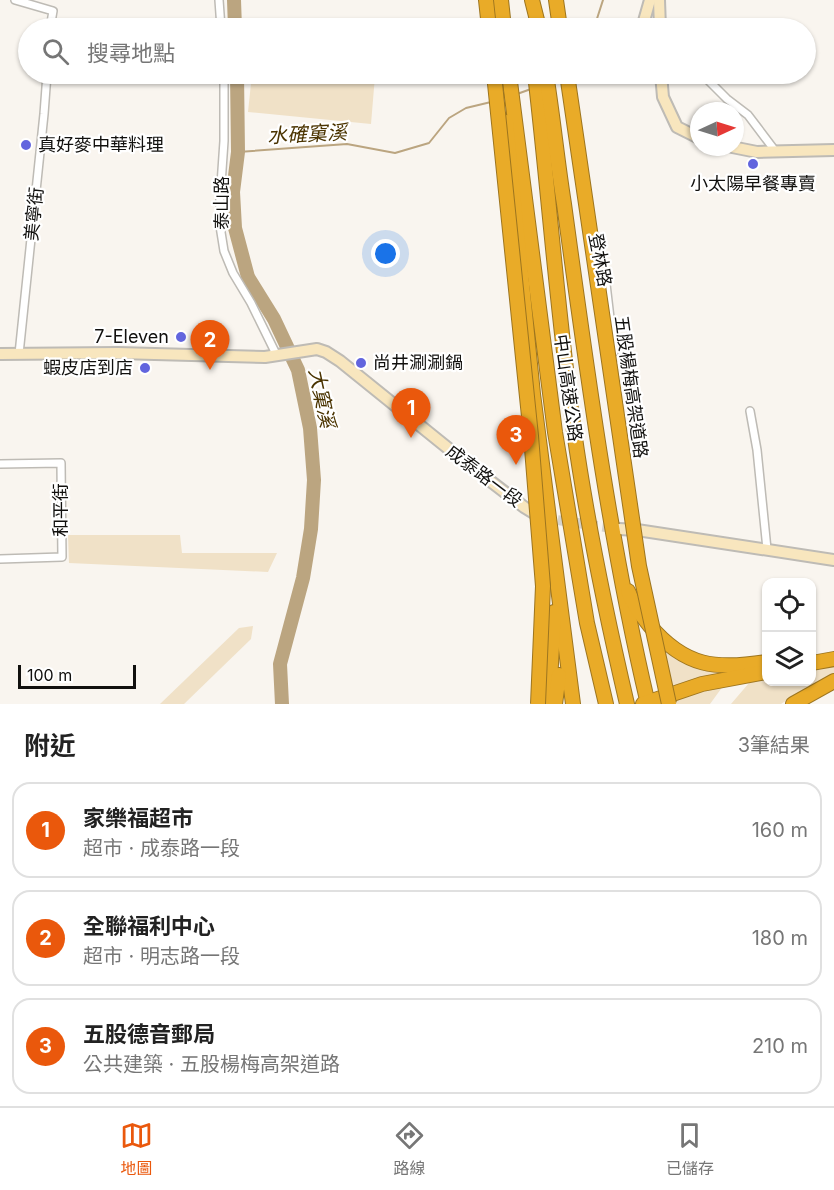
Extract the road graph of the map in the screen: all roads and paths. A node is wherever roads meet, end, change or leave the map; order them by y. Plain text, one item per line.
1 (15, 0) edge
2 (219, 0) edge
3 (486, 0) edge
4 (493, 0) edge
5 (501, 0) edge
6 (526, 0) edge
7 (532, 0) edge
8 (556, 0) edge
9 (650, 0) edge
10 (659, 0) edge
11 (52, 18) edge
12 (220, 18) edge
13 (488, 18) edge
14 (495, 18) edge
15 (503, 18) edge
16 (528, 18) edge
17 (536, 18) edge
18 (559, 18) edge
19 (645, 18) edge
20 (660, 18) edge
21 (46, 84) edge
22 (224, 84) edge
23 (495, 84) edge
24 (505, 84) edge
25 (508, 84) edge
26 (542, 84) edge
27 (568, 84) edge
28 (662, 84) edge
29 (712, 84) edge
30 (507, 89) junction
31 (543, 97) junction
32 (573, 97) dead end
33 (509, 106) junction
34 (690, 133) edge
35 (744, 149) edge
36 (834, 150) edge
37 (776, 152) junction
38 (0, 354) edge
39 (19, 354) junction
40 (277, 356) junction
41 (750, 411) dead end
42 (0, 464) edge
43 (542, 518) tunnel mouth
44 (637, 530) junction
45 (616, 534) junction
46 (767, 549) junction
47 (553, 550) junction
48 (0, 559) edge
49 (834, 560) edge
50 (834, 651) edge
51 (816, 653) edge
52 (834, 659) edge
53 (816, 662) edge
54 (762, 663) edge
55 (762, 673) edge
56 (834, 681) edge
57 (834, 688) edge
58 (573, 701) edge
59 (538, 704) edge
60 (545, 704) edge
61 (555, 704) edge
62 (606, 704) edge
63 (627, 704) edge
64 (643, 704) edge
65 (648, 704) edge
66 (669, 704) edge
67 (793, 704) edge
68 (811, 704) edge

1 - 11 street
2 - 12 street
3 - 13 highway
4 - 14 highway
5 - 15 highway
6 - 16 highway
7 - 17 highway
8 - 18 highway
9 - 19 main road
10 - 20 main road
21 - 39 street, 美寧街
22 - 40 street, 泰山路
23 - 59 highway, bridge
24 - 30 highway
25 - 30 highway, 中山高速公路
26 - 31 highway, 中山高速公路
27 - 66 highway, 五股楊梅高架道路, bridge
28 - 34 main road
29 - 37 street
30 - 33 highway, 中山高速公路
31 - 45 highway
31 - 63 highway, 中山高速公路
32 - 44 street, 登林路
33 - 47 highway
33 - 62 highway, 中山高速公路
35 - 37 main road
36 - 37 main road
38 - 39 main road
39 - 40 main road
40 - 43 main road, 成泰路一段
41 - 46 street
42 - 48 street, 和平街
44 - 45 main road
44 - 46 main road
45 - 54 highway
45 - 65 highway
46 - 49 main road
47 - 58 highway
47 - 60 highway
47 - 61 highway
50 - 51 highway
52 - 53 highway
55 - 64 highway
56 - 67 highway
57 - 68 highway

